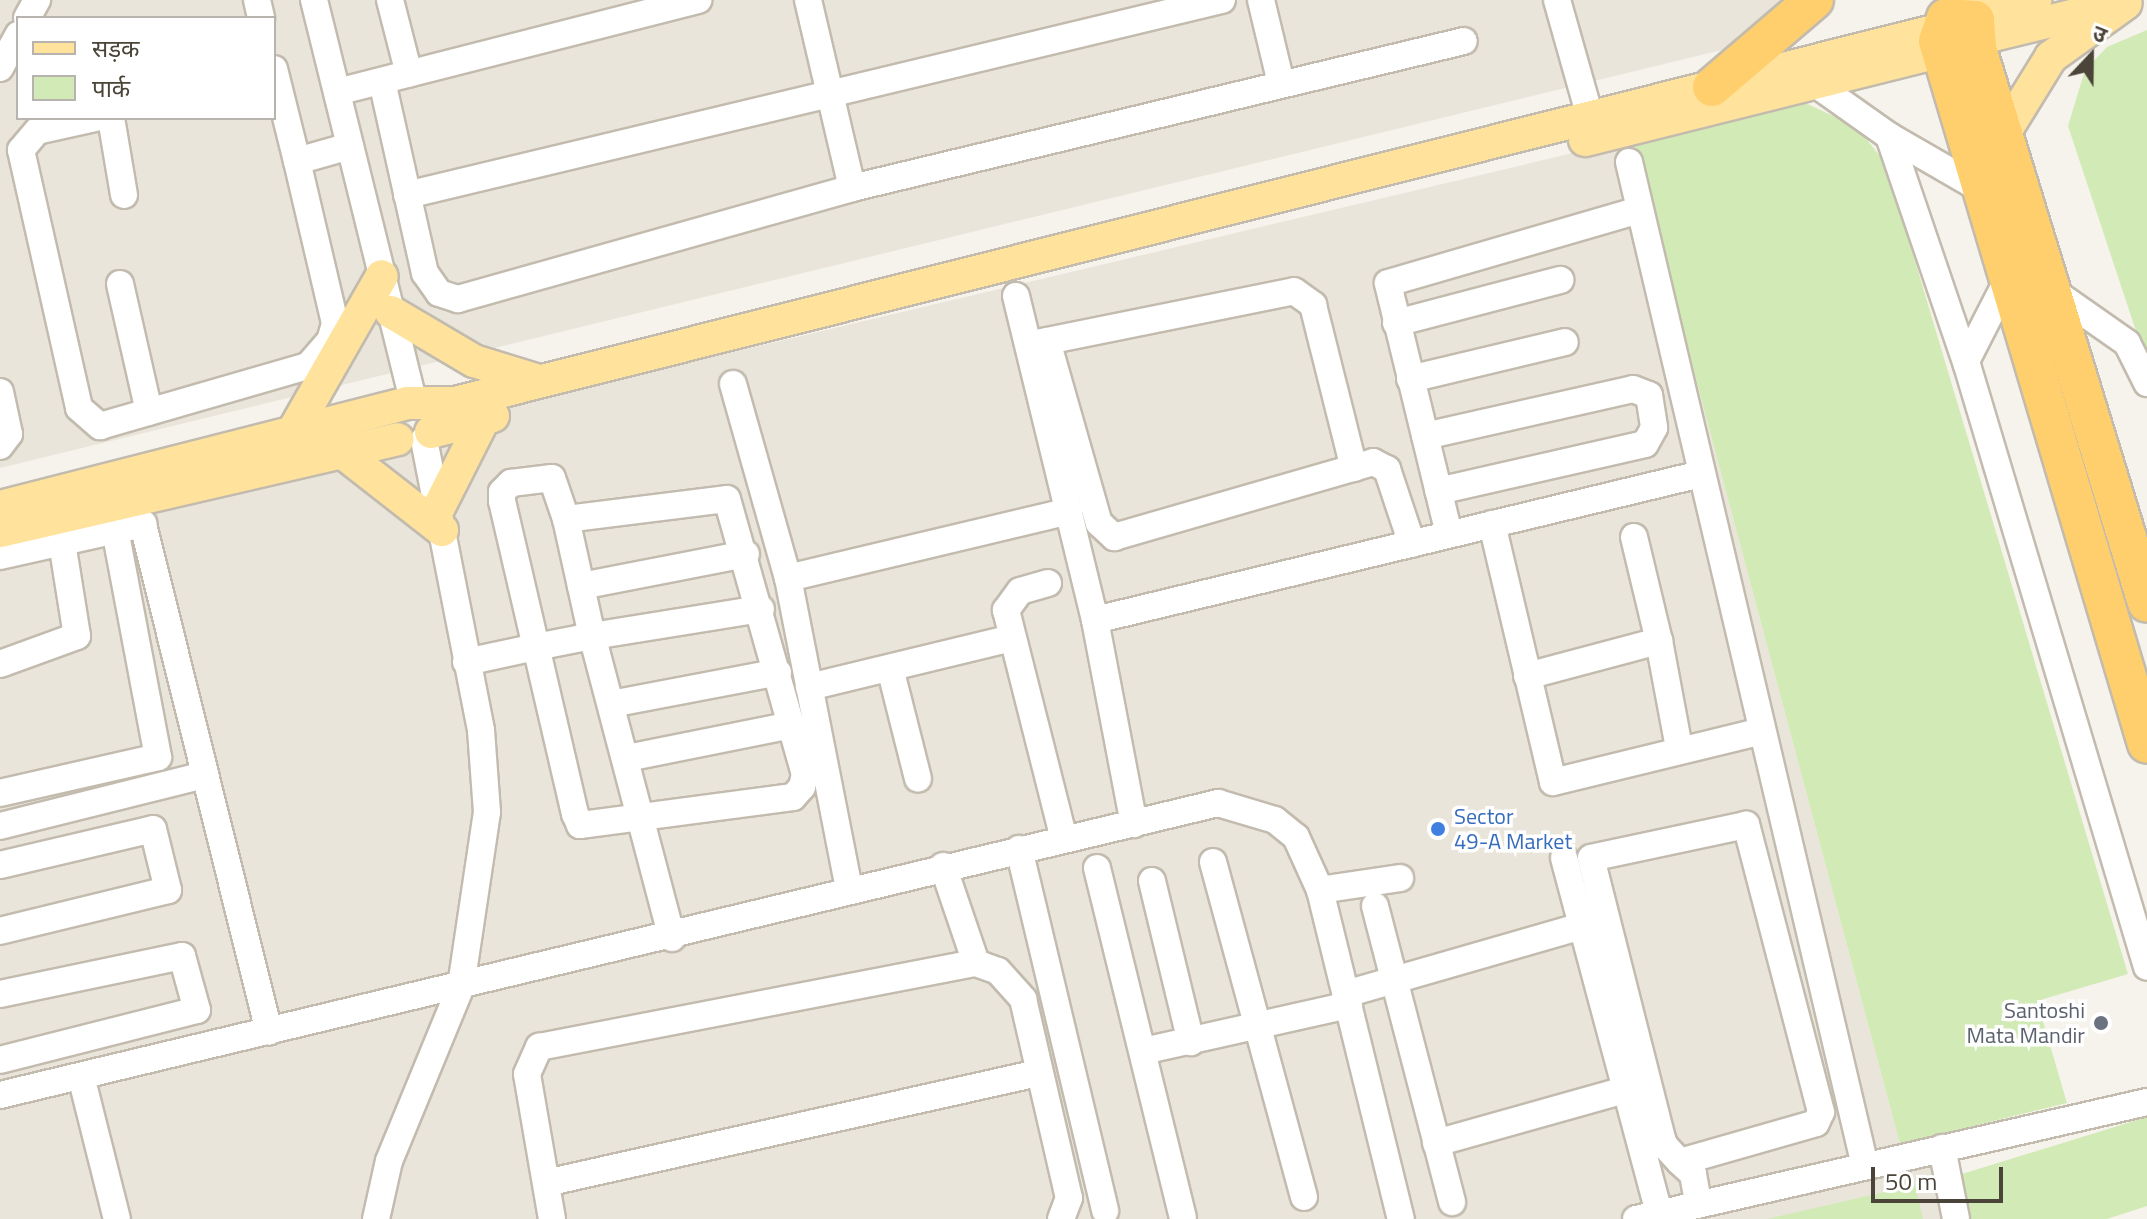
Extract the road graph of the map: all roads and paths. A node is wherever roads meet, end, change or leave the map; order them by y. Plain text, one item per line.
1 (314, 0) edge
2 (390, 0) edge
3 (698, 0) edge
4 (808, 0) edge
5 (1222, 0) edge
6 (1261, 0) edge
7 (1557, 0) edge
8 (1814, 0) edge
9 (2035, 0) edge
10 (2132, 2) edge
11 (1955, 26) edge
12 (16, 39) edge
13 (1464, 41) dead end
14 (0, 68) edge
15 (409, 74) junction
16 (276, 79) edge
17 (382, 81) junction
18 (1281, 83) junction
19 (1817, 85) junction
20 (1712, 87) junction
21 (829, 90) junction
22 (337, 92) junction
23 (1590, 117) junction
24 (88, 120) edge
25 (111, 120) edge
26 (1889, 136) junction
27 (2001, 138) junction
28 (350, 146) junction
29 (297, 161) junction
30 (1629, 162) dead end
31 (852, 188) junction
32 (1986, 192) junction
33 (124, 195) dead end
34 (407, 195) junction
35 (1640, 210) junction
36 (2011, 273) junction
37 (382, 276) junction
38 (1560, 280) dead end
39 (120, 284) dead end
40 (2047, 287) junction
41 (1016, 296) dead end
42 (391, 312) junction
43 (1396, 323) junction
44 (1037, 342) junction
45 (1565, 342) dead end
46 (1966, 361) junction
47 (1410, 379) junction
48 (541, 381) junction
49 (2147, 383) edge
50 (733, 384) dead end
51 (0, 391) edge
52 (149, 412) junction
53 (484, 418) junction
54 (415, 422) junction
55 (1425, 436) junction
56 (290, 437) junction
57 (0, 446) edge
58 (342, 452) junction
59 (1354, 468) junction
60 (1701, 474) junction
61 (1438, 491) junction
62 (0, 507) edge
63 (1069, 511) junction
64 (566, 519) junction
65 (440, 520) junction
66 (1492, 524) junction
67 (115, 530) junction
68 (0, 531) edge
69 (1449, 534) junction
70 (1634, 537) dead end
71 (62, 542) junction
72 (1412, 544) junction
73 (746, 554) junction
74 (0, 556) edge
75 (788, 578) junction
76 (1048, 583) dead end
77 (581, 586) junction
78 (2147, 603) edge
79 (761, 609) junction
80 (1095, 620) junction
81 (592, 636) junction
82 (1012, 638) junction
83 (1659, 641) junction
84 (536, 647) junction
85 (466, 662) junction
86 (0, 664) edge
87 (890, 668) junction
88 (778, 672) junction
89 (1527, 676) junction
90 (809, 687) junction
91 (611, 704) junction
92 (792, 725) junction
93 (1762, 731) junction
94 (2147, 744) edge
95 (1679, 748) junction
96 (627, 758) junction
97 (205, 775) junction
98 (918, 779) dead end
99 (0, 793) edge
100 (645, 822) junction
101 (1134, 824) junction
102 (0, 826) edge
103 (1064, 839) junction
104 (1019, 849) junction
105 (1564, 858) dead end
106 (1213, 862) dead end
107 (0, 865) edge
108 (943, 866) junction
109 (1097, 868) dead end
110 (1400, 878) dead end
111 (1152, 881) dead end
112 (849, 888) junction
113 (1320, 890) junction
114 (1375, 906) dead end
115 (1582, 926) junction
116 (0, 931) edge
117 (672, 938) junction
118 (976, 963) junction
119 (2147, 967) edge
120 (1394, 980) junction
121 (461, 986) junction
122 (0, 994) edge
123 (1347, 1000) junction
124 (1256, 1028) junction
125 (269, 1032) junction
126 (1191, 1042) junction
127 (1143, 1051) junction
128 (0, 1060) edge
129 (1038, 1073) junction
130 (81, 1076) junction
131 (1624, 1090) junction
132 (0, 1095) edge
133 (2147, 1102) edge
134 (1436, 1143) junction
135 (1942, 1148) junction
136 (1680, 1162) junction
137 (1865, 1166) junction
138 (550, 1182) junction
139 (1304, 1197) dead end
140 (1452, 1202) dead end
141 (1698, 1203) junction
142 (1105, 1211) dead end
143 (1647, 1216) edge
144 (1183, 1218) edge
145 (117, 1219) edge
146 (376, 1219) edge
147 (552, 1219) edge
148 (1061, 1219) edge
149 (1401, 1219) edge
150 (1956, 1219) edge

1 - 22 street
2 - 15 street
3 - 15 street
4 - 21 street
5 - 21 street
6 - 18 street
7 - 23 street
8 - 20 highway
9 - 11 main road
10 - 11 main road
10 - 27 main road
11 - 19 main road
11 - 20 main road
11 - 27 highway
11 - 32 highway
12 - 14 street
13 - 18 street
15 - 17 street
16 - 29 street
17 - 22 street
17 - 34 street
18 - 31 street
19 - 26 street
19 - 53 main road
20 - 23 main road
21 - 31 street
21 - 34 street
22 - 28 street
23 - 48 main road
24 - 52 street
25 - 33 street
26 - 32 street
26 - 46 street
27 - 40 highway
28 - 29 street
28 - 37 street
29 - 52 street
30 - 35 street
31 - 34 street
32 - 36 highway
35 - 43 street
35 - 60 street
36 - 46 street
36 - 94 highway
37 - 42 street
37 - 56 main road
38 - 43 street
39 - 52 street
40 - 49 street
40 - 78 highway
41 - 44 street
42 - 48 main road
42 - 54 street
43 - 47 street
44 - 59 street
44 - 59 street
44 - 63 street
45 - 47 street
46 - 119 street
47 - 55 street
48 - 54 main road
50 - 75 street
51 - 57 street
53 - 54 main road
53 - 65 main road
54 - 56 main road
54 - 58 main road
54 - 65 street
55 - 61 street
55 - 61 street
56 - 62 main road
58 - 65 main road
58 - 68 main road
59 - 72 street
60 - 66 street
60 - 93 street
61 - 69 street
63 - 75 street
63 - 80 street
64 - 73 street
64 - 77 street
64 - 84 street
65 - 85 street
66 - 69 street
66 - 89 street
67 - 71 street
67 - 97 street
67 - 99 street
69 - 72 street
70 - 83 street
71 - 74 street
71 - 86 street
72 - 80 street
73 - 77 street
73 - 79 street
75 - 90 street
76 - 82 street
77 - 81 street
79 - 81 street
79 - 88 street
80 - 101 street
81 - 84 street
81 - 91 street
82 - 87 street
82 - 103 street
83 - 89 street
83 - 95 street
84 - 85 street
84 - 100 street
85 - 121 street
87 - 90 street
87 - 98 street
88 - 91 street
88 - 92 street
89 - 95 street
90 - 112 street
91 - 96 street
92 - 96 street
92 - 100 street
93 - 95 street
93 - 137 street
96 - 100 street
97 - 102 street
97 - 125 street
100 - 117 street
101 - 103 street
101 - 113 street
103 - 104 street
104 - 108 street
104 - 142 street
105 - 115 street
106 - 124 street
107 - 116 street
108 - 112 street
108 - 118 street
109 - 127 street
110 - 113 street
111 - 126 street
112 - 117 street
113 - 123 street
114 - 120 street
115 - 120 street
115 - 131 street
117 - 121 street
118 - 129 street
118 - 138 street
120 - 123 street
120 - 134 street
121 - 125 street
121 - 146 street
122 - 128 street
123 - 124 street
123 - 149 street
124 - 126 street
124 - 139 street
125 - 130 street
126 - 127 street
127 - 144 street
129 - 138 street
129 - 148 street
130 - 132 street
130 - 145 street
131 - 134 street
131 - 143 street
133 - 135 street
134 - 140 street
135 - 137 street
135 - 150 street
136 - 136 street
136 - 141 street
137 - 141 street
138 - 147 street
141 - 143 street

